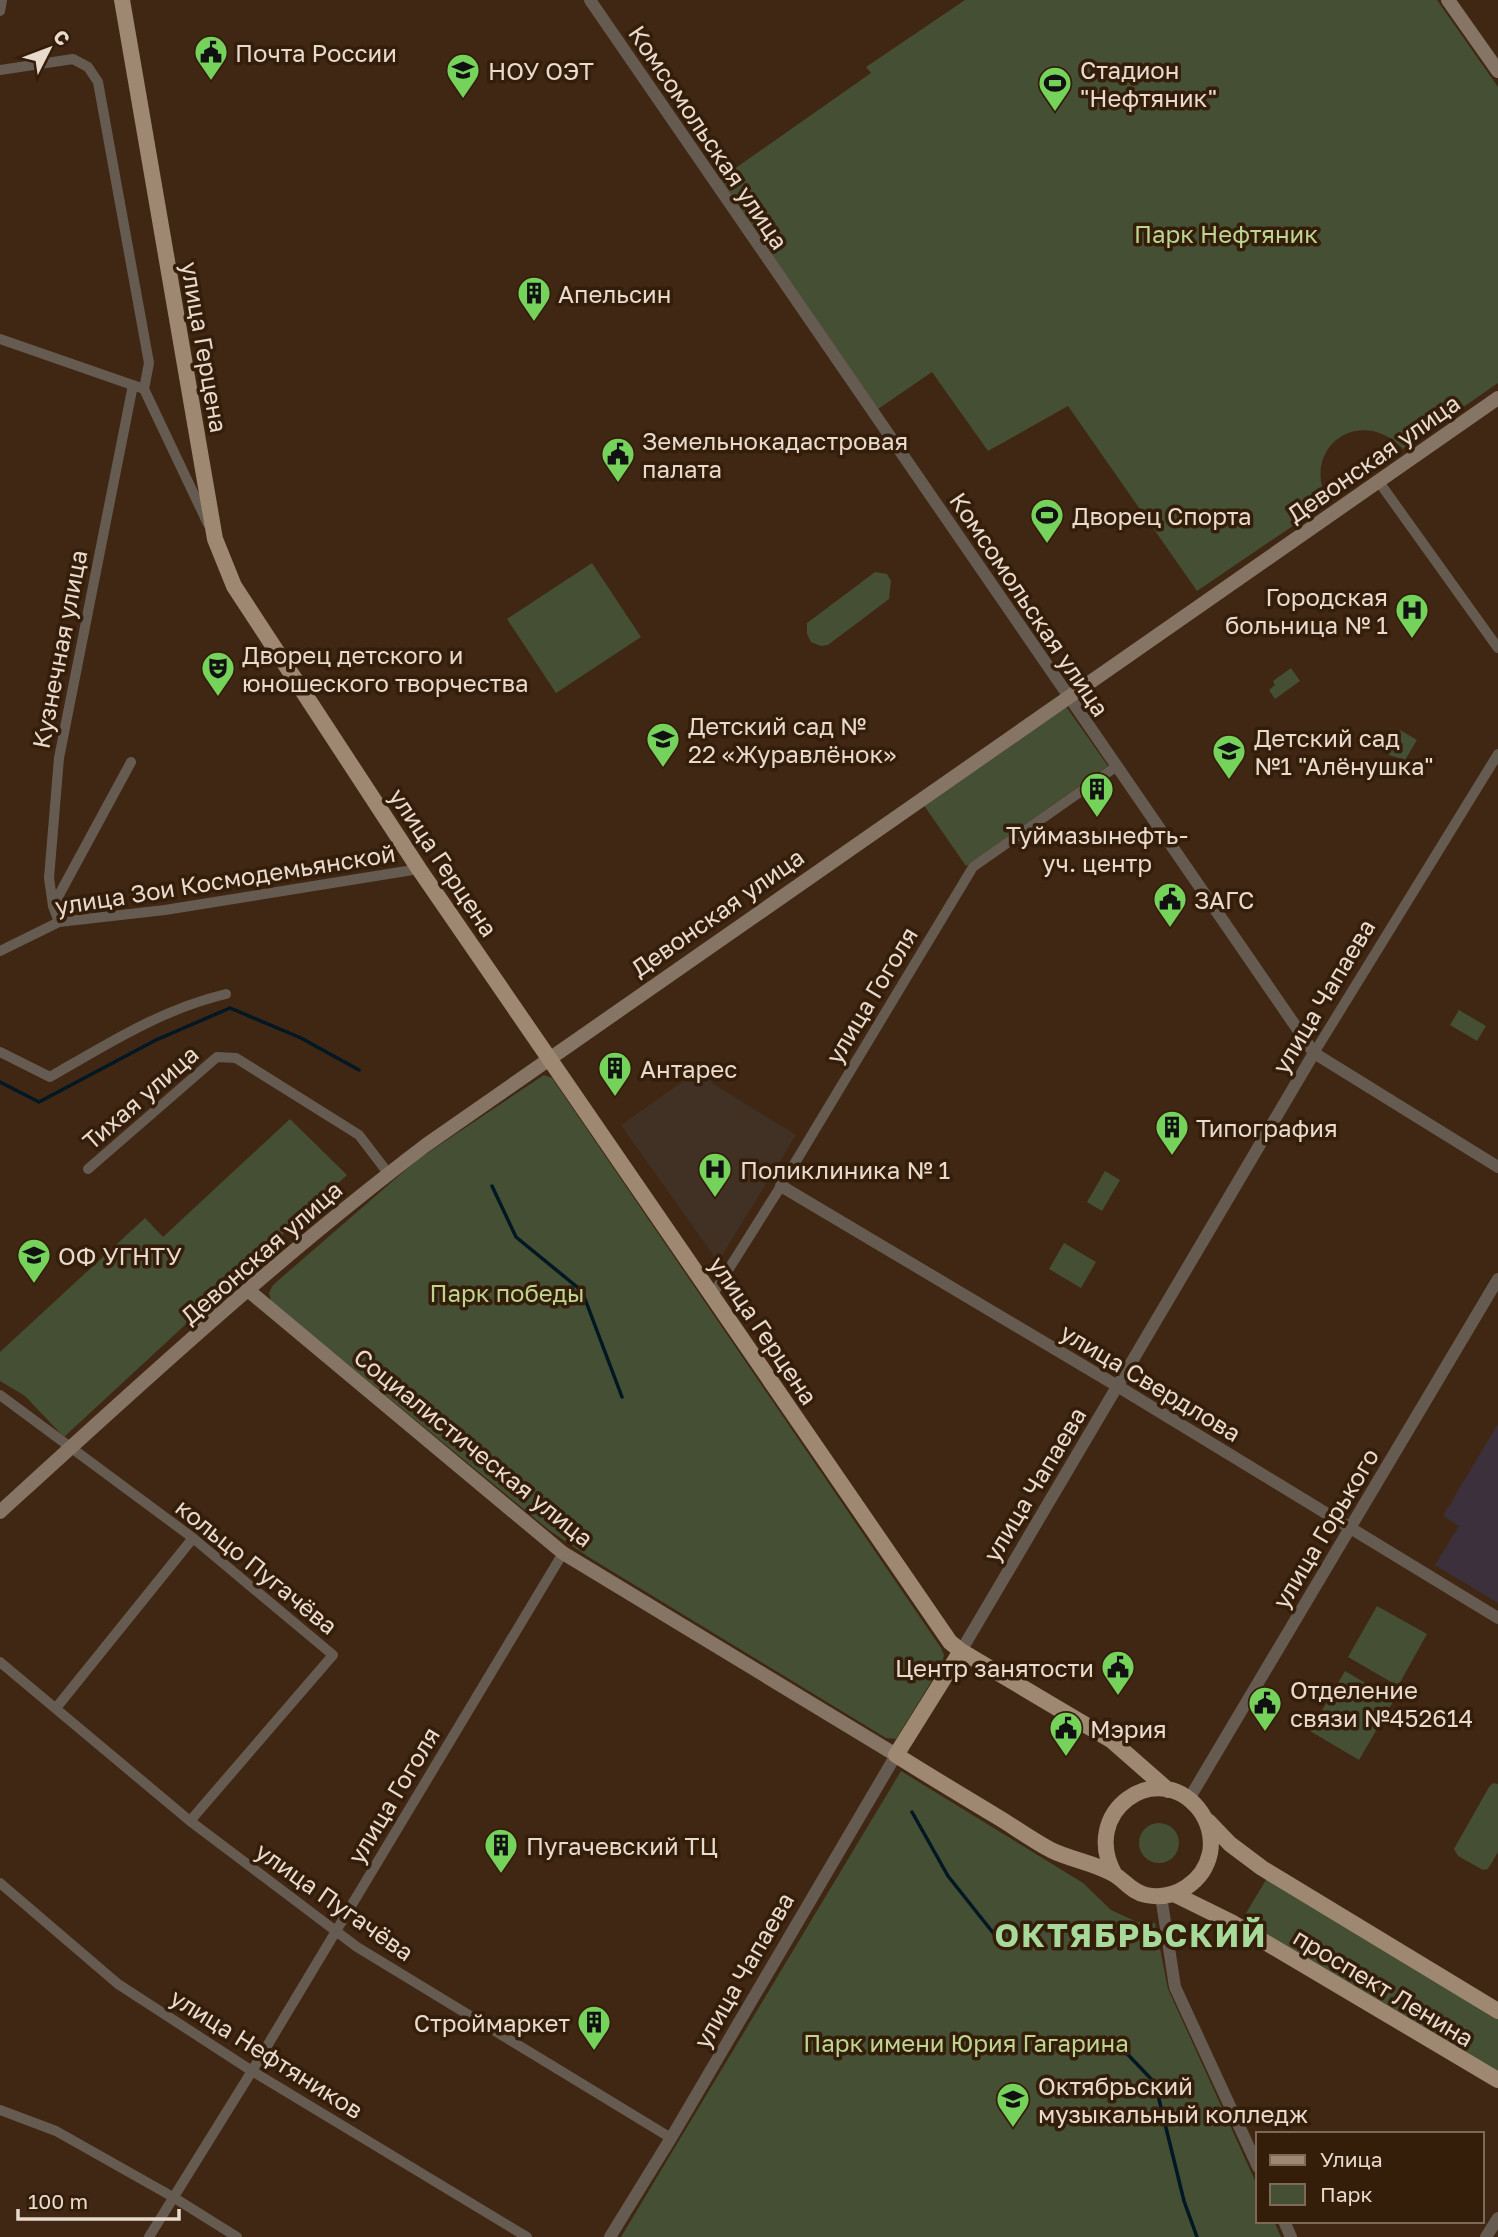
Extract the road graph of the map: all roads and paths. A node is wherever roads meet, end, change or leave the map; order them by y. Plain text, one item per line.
1 (2, 0) edge
2 (122, 0) edge
3 (590, 0) edge
4 (1448, 0) edge
5 (0, 11) edge
6 (0, 71) edge
7 (1498, 71) edge
8 (0, 339) edge
9 (132, 386) junction
10 (144, 389) junction
11 (1498, 398) edge
12 (1379, 482) junction
13 (215, 539) junction
14 (1498, 648) edge
15 (1069, 696) junction
16 (1498, 754) edge
17 (131, 762) dead end
18 (1117, 766) junction
19 (419, 869) junction
20 (53, 906) junction
21 (59, 922) junction
22 (0, 951) edge
23 (226, 994) dead end
24 (0, 1052) edge
25 (1314, 1053) junction
26 (548, 1057) junction
27 (1498, 1167) edge
28 (88, 1169) dead end
29 (388, 1173) junction
30 (781, 1186) junction
31 (1498, 1279) edge
32 (249, 1291) junction
33 (713, 1294) junction
34 (1119, 1387) junction
35 (0, 1395) edge
36 (75, 1452) junction
37 (0, 1512) edge
38 (1351, 1527) junction
39 (193, 1538) junction
40 (562, 1553) junction
41 (1498, 1618) edge
42 (961, 1651) junction
43 (0, 1662) edge
44 (56, 1708) junction
45 (896, 1755) junction
46 (1168, 1790) junction
47 (1189, 1799) junction
48 (1206, 1820) junction
49 (190, 1821) junction
50 (1115, 1875) junction
51 (0, 1883) edge
52 (1167, 1895) junction
53 (336, 1931) junction
54 (1498, 2011) edge
55 (252, 2071) junction
56 (1498, 2080) edge
57 (0, 2110) edge
58 (671, 2138) junction
59 (1256, 2163) edge
60 (173, 2197) junction
61 (1498, 2218) edge
62 (149, 2237) edge
63 (237, 2237) edge
64 (527, 2237) edge
65 (610, 2237) edge
66 (1486, 2237) edge

1 - 5 street
2 - 13 main road, улица Герцена
3 - 15 street, Комсомольская улица
4 - 7 main road
6 - 10 street
8 - 9 street
9 - 10 street
9 - 20 street, Кузнечная улица
10 - 13 street
11 - 12 main road, Девонская улица
12 - 14 street
12 - 15 main road, Девонская улица
13 - 19 main road, улица Герцена
15 - 18 street, Комсомольская улица
15 - 26 main road, Девонская улица
16 - 25 street, улица Чапаева
17 - 20 street
18 - 25 street, Комсомольская улица
18 - 30 street, улица Гоголя
19 - 21 street, улица Зои Космодемьянской
19 - 26 main road, улица Герцена
20 - 21 street, Кузнечная улица
21 - 22 street, улица Зои Космодемьянской
23 - 24 street
25 - 27 street, Комсомольская улица
25 - 34 street, улица Чапаева
26 - 29 main road, Девонская улица
26 - 33 main road, улица Герцена
28 - 29 street, Тихая улица
29 - 32 main road, Девонская улица
30 - 33 street, улица Гоголя
30 - 34 street, улица Свердлова
31 - 38 street, улица Горького
32 - 36 main road, Девонская улица
32 - 40 main road, Социалистическая улица
33 - 42 main road, улица Герцена
34 - 38 street, улица Свердлова
34 - 42 street, улица Чапаева
35 - 36 street, кольцо Пугачёва
36 - 37 main road, Девонская улица
36 - 39 street, кольцо Пугачёва
38 - 41 street, улица Свердлова
38 - 47 street, улица Горького
39 - 44 street
39 - 49 street, кольцо Пугачёва
40 - 45 main road, Социалистическая улица
40 - 53 street, улица Гоголя
42 - 45 main road, улица Чапаева
42 - 46 main road
43 - 44 street, улица Пугачёва
44 - 49 street, улица Пугачёва
45 - 50 main road
45 - 58 street, улица Чапаева
46 - 47 main road
46 - 50 main road
47 - 48 main road
48 - 52 main road
48 - 54 main road, проспект Ленина
49 - 53 street, улица Пугачёва
50 - 52 main road
51 - 55 street, улица Нефтяников
52 - 56 main road, проспект Ленина
52 - 59 street
53 - 55 street, улица Гоголя
53 - 58 street, улица Пугачёва
55 - 60 street, улица Гоголя
55 - 64 street, улица Нефтяников
57 - 60 street
58 - 65 street, улица Чапаева
60 - 62 street, улица Гоголя
60 - 63 street
61 - 66 street

